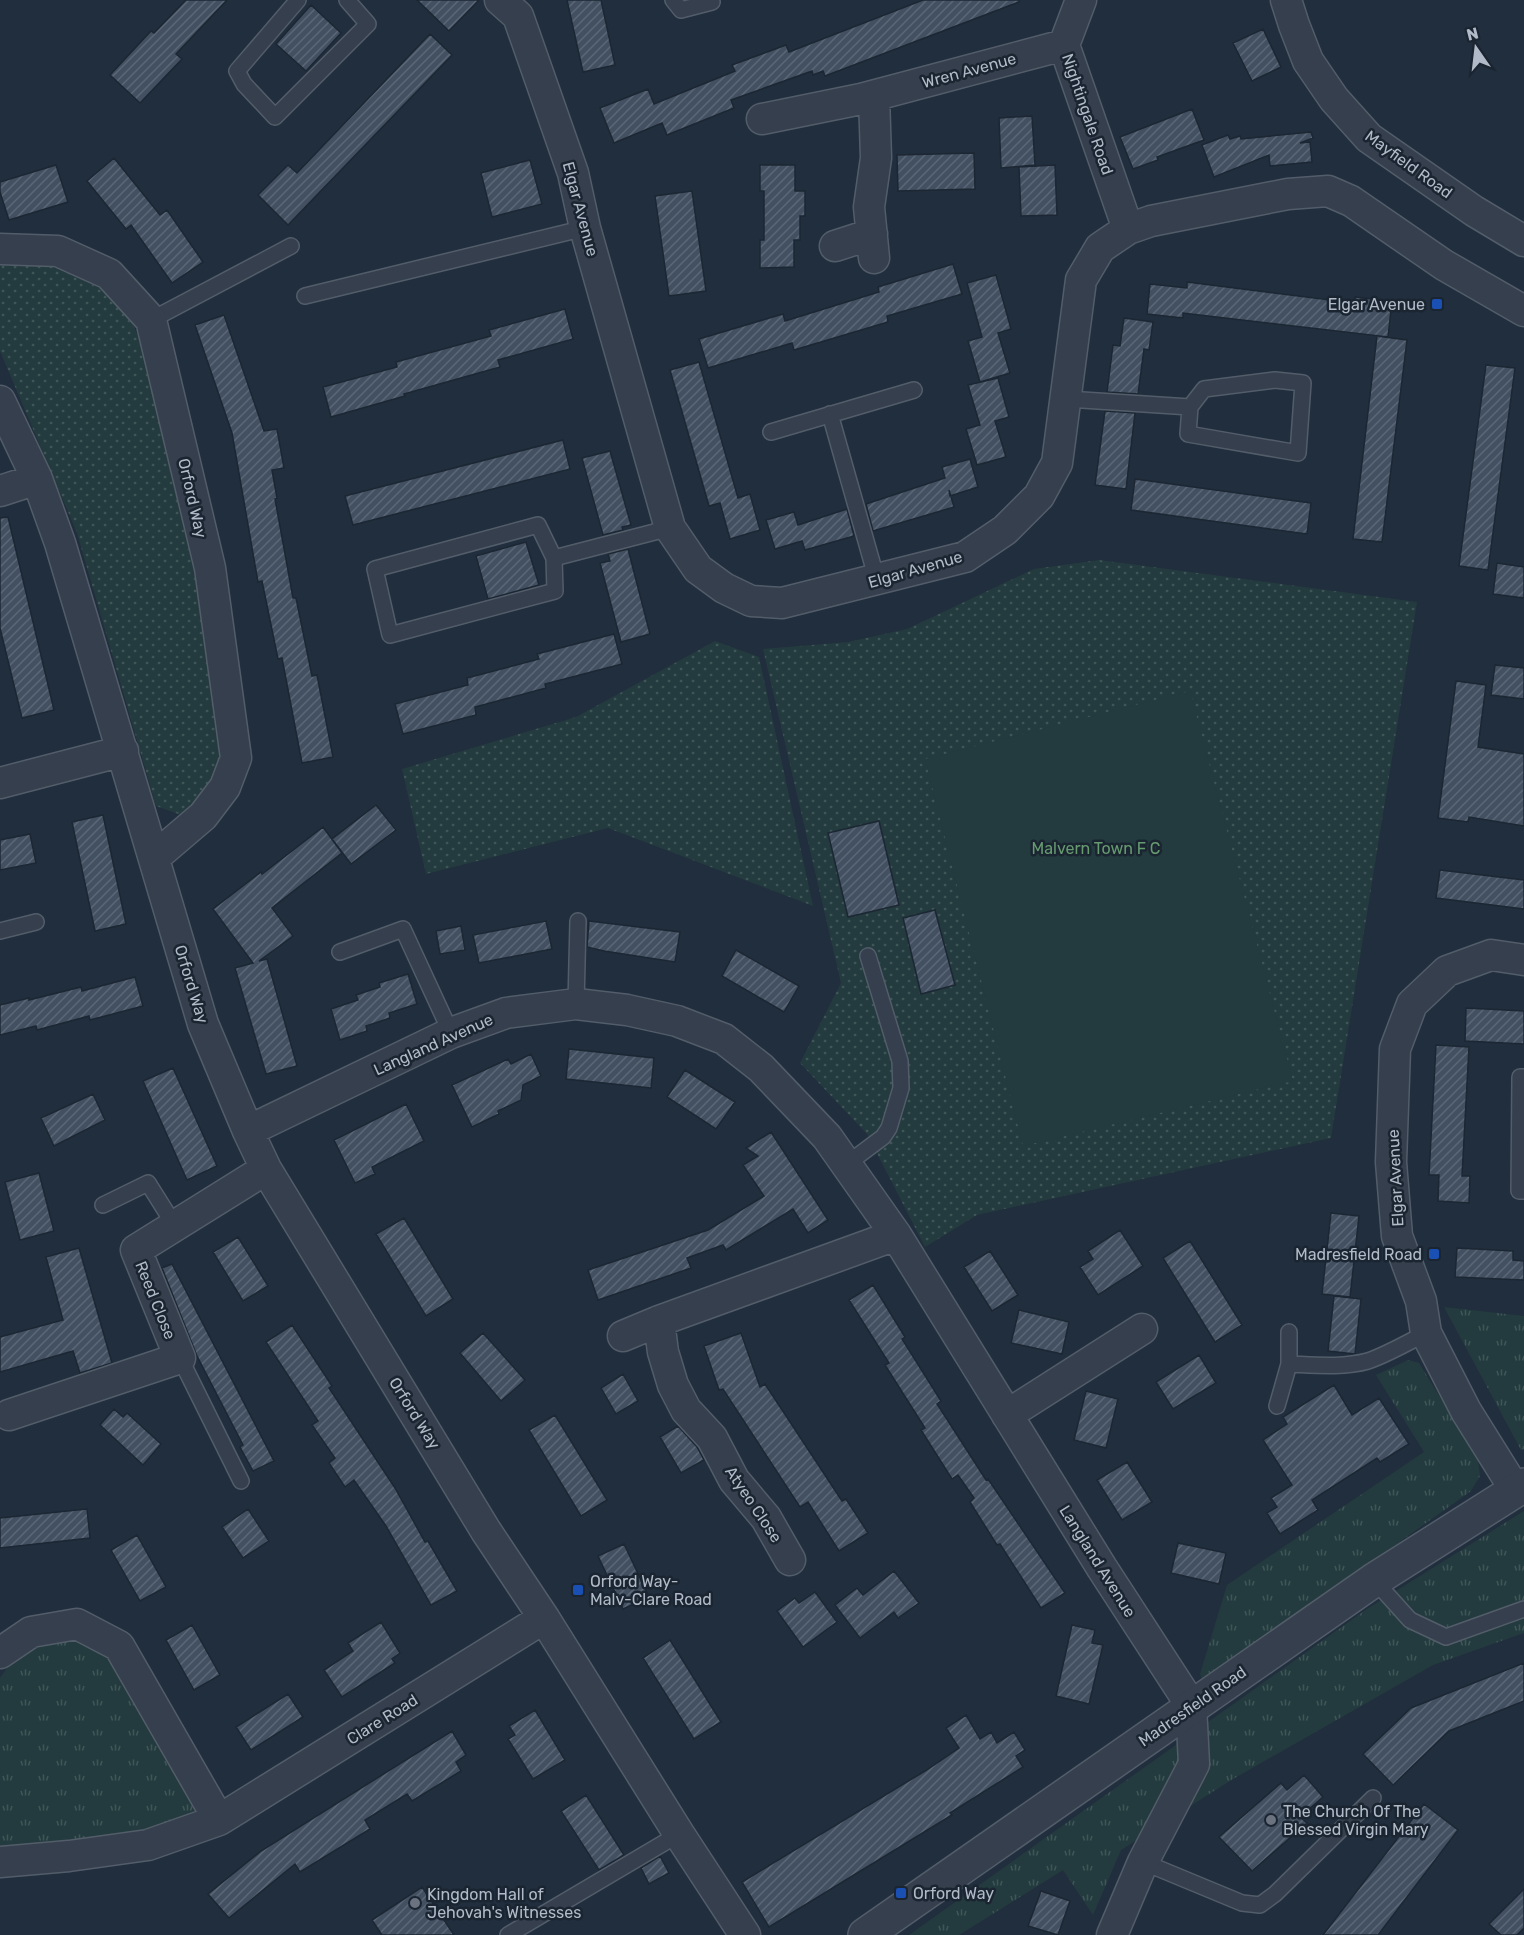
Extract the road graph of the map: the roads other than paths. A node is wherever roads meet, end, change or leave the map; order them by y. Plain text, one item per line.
1 (298, 0) edge
2 (346, 0) edge
3 (673, 0) edge
4 (1082, 0) edge
5 (1286, 0) edge
6 (504, 1) edge
7 (712, 2) dead end
8 (1064, 45) junction
9 (874, 96) junction
10 (762, 119) dead end
11 (585, 228) junction
12 (1128, 229) junction
13 (1524, 241) edge
14 (291, 246) dead end
15 (835, 246) dead end
16 (0, 249) edge
17 (305, 296) dead end
18 (1524, 311) edge
19 (151, 320) junction
20 (914, 390) dead end
21 (1067, 399) junction
22 (0, 401) edge
23 (1190, 407) junction
24 (830, 414) junction
25 (771, 432) dead end
26 (37, 479) junction
27 (0, 491) edge
28 (670, 528) junction
29 (554, 558) junction
30 (877, 580) junction
31 (123, 751) junction
32 (0, 783) edge
33 (155, 857) junction
34 (578, 921) dead end
35 (36, 922) dead end
36 (0, 931) edge
37 (340, 952) dead end
38 (868, 956) dead end
39 (1524, 960) edge
40 (576, 1004) junction
41 (451, 1033) junction
42 (1524, 1077) edge
43 (248, 1131) junction
44 (848, 1164) junction
45 (266, 1169) junction
46 (1524, 1191) edge
47 (103, 1205) dead end
48 (175, 1226) junction
49 (896, 1235) junction
50 (659, 1321) junction
51 (1142, 1329) dead end
52 (1289, 1332) dead end
53 (1426, 1333) junction
54 (623, 1336) dead end
55 (180, 1358) junction
56 (1289, 1364) junction
57 (1277, 1406) dead end
58 (9, 1415) dead end
59 (1007, 1415) junction
60 (241, 1481) dead end
61 (1520, 1488) edge
62 (790, 1560) dead end
63 (1374, 1580) junction
64 (1524, 1609) edge
65 (544, 1618) junction
66 (0, 1653) edge
67 (1191, 1706) junction
68 (1373, 1798) dead end
69 (219, 1820) junction
70 (679, 1834) junction
71 (0, 1862) edge
72 (1143, 1862) junction
73 (508, 1935) edge
74 (745, 1935) edge
75 (865, 1935) edge
76 (1112, 1935) edge

1 - 2 lane
3 - 7 lane
4 - 8 street, Nightingale Road
5 - 13 street, Mayfield Road
6 - 11 street, Elgar Avenue
8 - 9 street, Wren Avenue
8 - 12 street, Nightingale Road
9 - 10 street, Wren Avenue
9 - 15 street
11 - 17 lane
11 - 28 street, Elgar Avenue
12 - 18 street, Elgar Avenue
12 - 21 street, Elgar Avenue
14 - 19 lane
16 - 19 street, Orford Way
19 - 33 street, Orford Way
20 - 24 lane
21 - 23 lane
21 - 30 street, Elgar Avenue
22 - 26 street, Orford Way
23 - 23 lane
24 - 25 lane
24 - 30 lane
26 - 27 street
26 - 31 street, Orford Way
28 - 29 lane
28 - 30 street, Elgar Avenue
29 - 29 lane
31 - 32 street
31 - 33 street, Orford Way
33 - 43 street, Orford Way
34 - 40 lane
35 - 36 lane
37 - 41 lane
38 - 44 lane
39 - 53 street, Elgar Avenue
40 - 41 street, Langland Avenue
40 - 44 street, Langland Avenue
41 - 43 street, Langland Avenue
42 - 46 lane
43 - 45 street, Orford Way
44 - 49 street, Langland Avenue
45 - 48 street, Reed Close
45 - 65 street, Orford Way
47 - 48 lane
48 - 55 street, Reed Close
49 - 50 street
49 - 59 street, Langland Avenue
50 - 54 street
50 - 62 street, Atyeo Close
51 - 59 street
52 - 56 lane
53 - 56 lane
53 - 61 street, Elgar Avenue
55 - 58 street, Reed Close
55 - 60 lane
56 - 57 lane
59 - 67 street, Langland Avenue
61 - 63 street, Madresfield Road
63 - 64 lane
63 - 67 street, Madresfield Road
65 - 69 street, Clare Road
65 - 70 street, Orford Way
66 - 69 street
67 - 72 street
67 - 75 street, Madresfield Road
68 - 72 lane
69 - 71 street, Clare Road
70 - 73 lane
70 - 74 street, Orford Way
72 - 76 street

